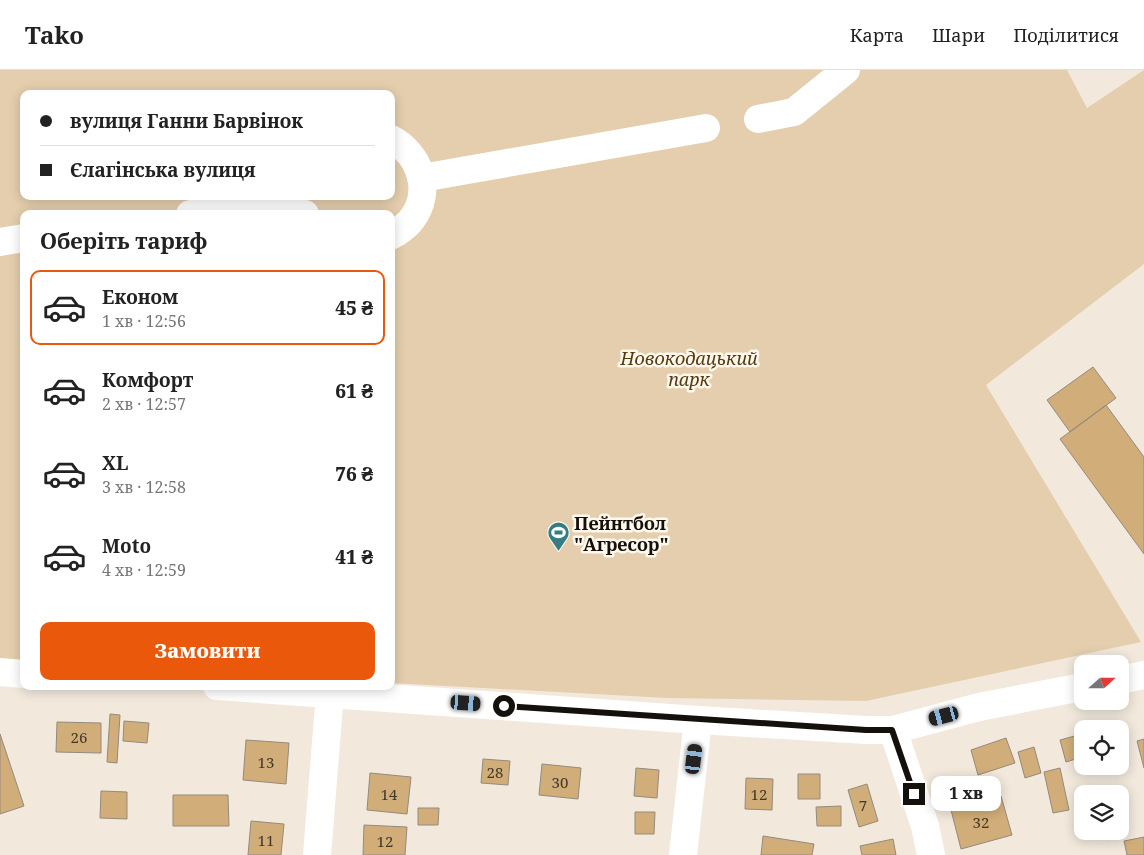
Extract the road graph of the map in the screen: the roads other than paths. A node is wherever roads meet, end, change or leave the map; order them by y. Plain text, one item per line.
1 (846, 70) edge
2 (758, 119) dead end
3 (706, 128) dead end
4 (395, 141) edge
5 (422, 178) junction
6 (268, 200) edge
7 (276, 200) edge
8 (212, 210) edge
9 (297, 210) edge
10 (395, 233) edge
11 (0, 672) edge
12 (20, 674) edge
13 (1144, 675) edge
14 (1129, 678) edge
15 (1074, 689) edge
16 (274, 690) edge
17 (330, 694) junction
18 (698, 720) junction
19 (892, 730) junction
20 (317, 855) edge
21 (682, 855) edge
22 (931, 855) edge

1 - 2 street
3 - 5 street
4 - 5 street
5 - 10 street
6 - 8 street
7 - 9 street
11 - 12 street
13 - 14 street
15 - 19 street
16 - 17 street
17 - 18 street
17 - 20 street
18 - 19 street
18 - 21 street
19 - 22 street

